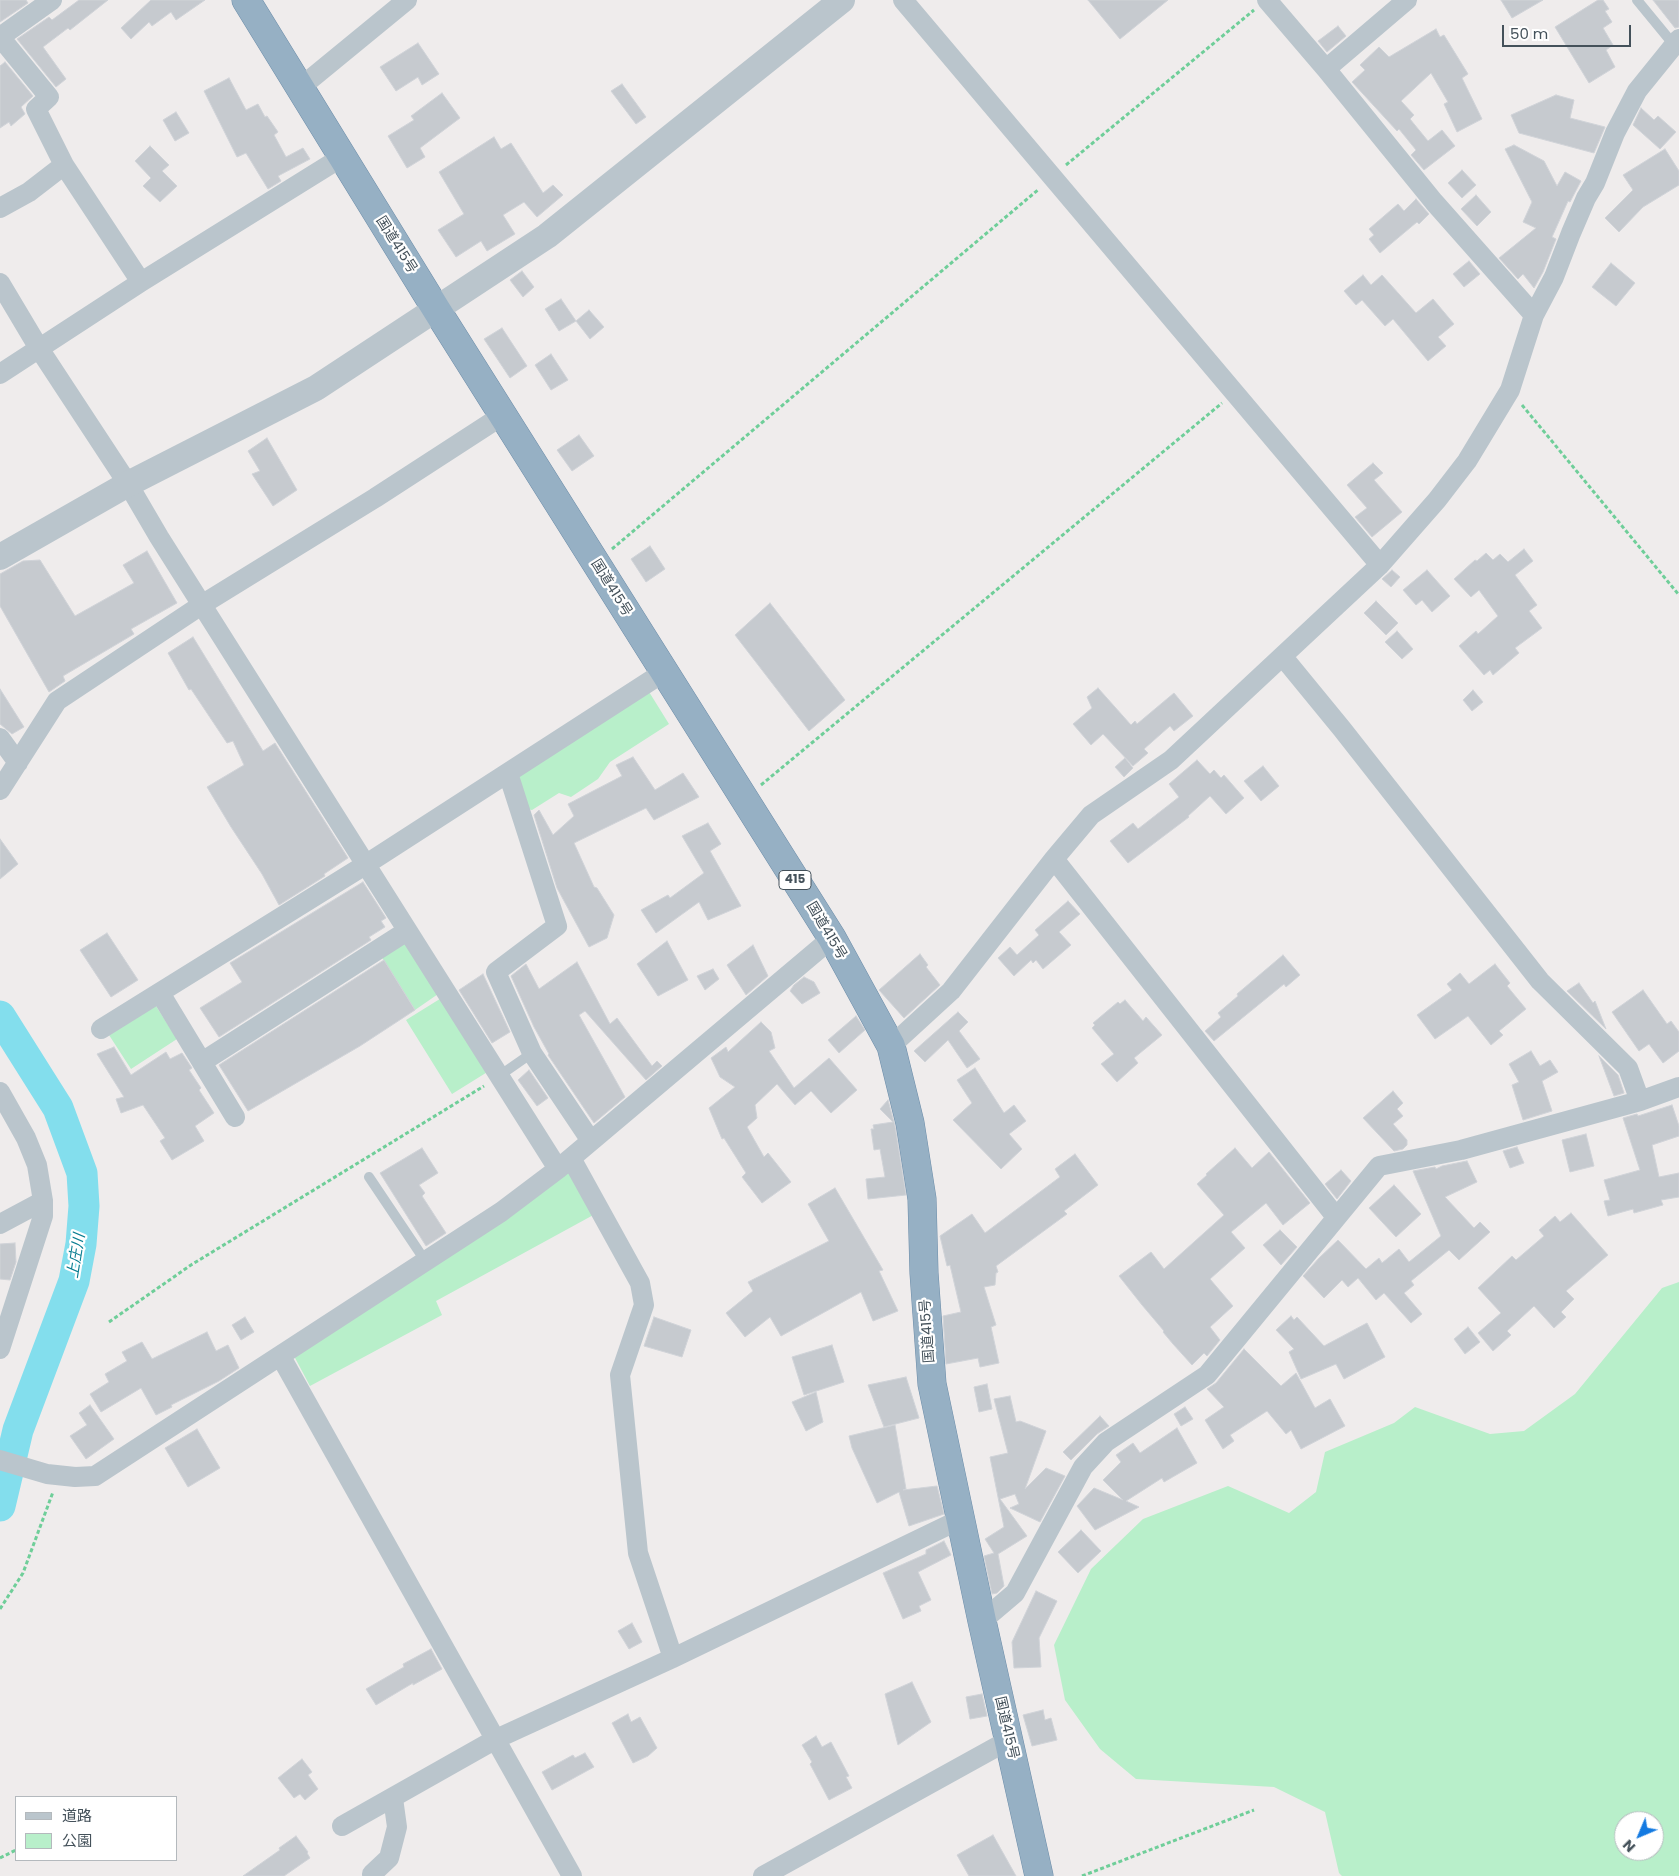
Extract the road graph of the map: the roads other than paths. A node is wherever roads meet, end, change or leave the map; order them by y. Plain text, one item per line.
1 (52, 0) edge
2 (246, 0) edge
3 (407, 0) edge
4 (842, 0) edge
5 (903, 0) edge
6 (1407, 0) edge
7 (1637, 0) edge
8 (1263, 3) edge
9 (0, 37) edge
10 (1676, 42) edge
11 (1326, 69) junction
12 (301, 88) junction
13 (342, 157) junction
14 (64, 166) junction
15 (0, 208) edge
16 (141, 282) junction
17 (0, 283) edge
18 (436, 309) junction
19 (1534, 315) junction
20 (40, 350) junction
21 (0, 374) edge
22 (503, 415) junction
23 (128, 484) junction
24 (0, 557) edge
25 (1380, 565) junction
26 (203, 604) junction
27 (1282, 657) junction
28 (664, 672) junction
29 (0, 738) edge
30 (18, 763) junction
31 (508, 773) junction
32 (0, 790) edge
33 (1054, 858) junction
34 (366, 865) junction
35 (407, 931) junction
36 (832, 938) junction
37 (160, 993) junction
38 (102, 1029) dead end
39 (891, 1046) junction
40 (532, 1053) junction
41 (202, 1062) junction
42 (499, 1076) junction
43 (1679, 1087) edge
44 (0, 1092) edge
45 (1640, 1101) junction
46 (235, 1117) dead end
47 (591, 1141) junction
48 (565, 1163) junction
49 (369, 1177) dead end
50 (43, 1200) junction
51 (1336, 1217) junction
52 (0, 1224) edge
53 (426, 1262) junction
54 (0, 1349) edge
55 (281, 1357) junction
56 (0, 1460) edge
57 (960, 1519) junction
58 (982, 1621) junction
59 (673, 1658) junction
60 (496, 1739) junction
61 (1008, 1740) junction
62 (393, 1798) junction
63 (342, 1826) dead end
64 (372, 1874) dead end
65 (572, 1876) edge
66 (763, 1876) edge
67 (1039, 1876) edge

1 - 9 street
2 - 12 highway, 国道415号 / 415
3 - 12 street
4 - 18 street
5 - 25 street
6 - 11 street
7 - 10 lane
8 - 11 street
9 - 14 street
10 - 19 street
11 - 19 street
12 - 13 highway, 国道415号 / 415
13 - 16 street
13 - 18 highway, 国道415号 / 415
14 - 15 street
14 - 16 street
16 - 20 street
17 - 20 street
18 - 22 highway, 国道415号 / 415
18 - 23 street
19 - 25 street
20 - 21 street
20 - 23 street
22 - 26 street
22 - 28 highway, 国道415号 / 415
23 - 24 street
23 - 26 street
25 - 27 street
26 - 30 street
26 - 34 street
27 - 33 street
27 - 45 street
28 - 31 street
28 - 36 highway, 国道415号 / 415
29 - 30 street
30 - 32 street
31 - 34 street
31 - 40 street
33 - 39 street
33 - 51 street
34 - 35 street
34 - 37 street
35 - 41 street
35 - 42 street
36 - 39 highway, 国道415号 / 415
36 - 47 street
37 - 38 street
37 - 41 street
39 - 57 highway, 国道415号 / 415
40 - 42 lane
40 - 47 street
41 - 46 street
42 - 48 street
43 - 45 street
44 - 50 street
45 - 51 street
47 - 48 street
48 - 53 street
48 - 59 street
49 - 53 lane
50 - 52 street
50 - 54 street
51 - 58 street
53 - 55 street
55 - 56 street
55 - 60 street
57 - 58 highway, 国道415号 / 415
57 - 59 street
58 - 61 highway, 国道415号 / 415
59 - 60 street
60 - 62 street
60 - 65 street
61 - 66 street
61 - 67 highway, 国道415号 / 415
62 - 63 street
62 - 64 street

